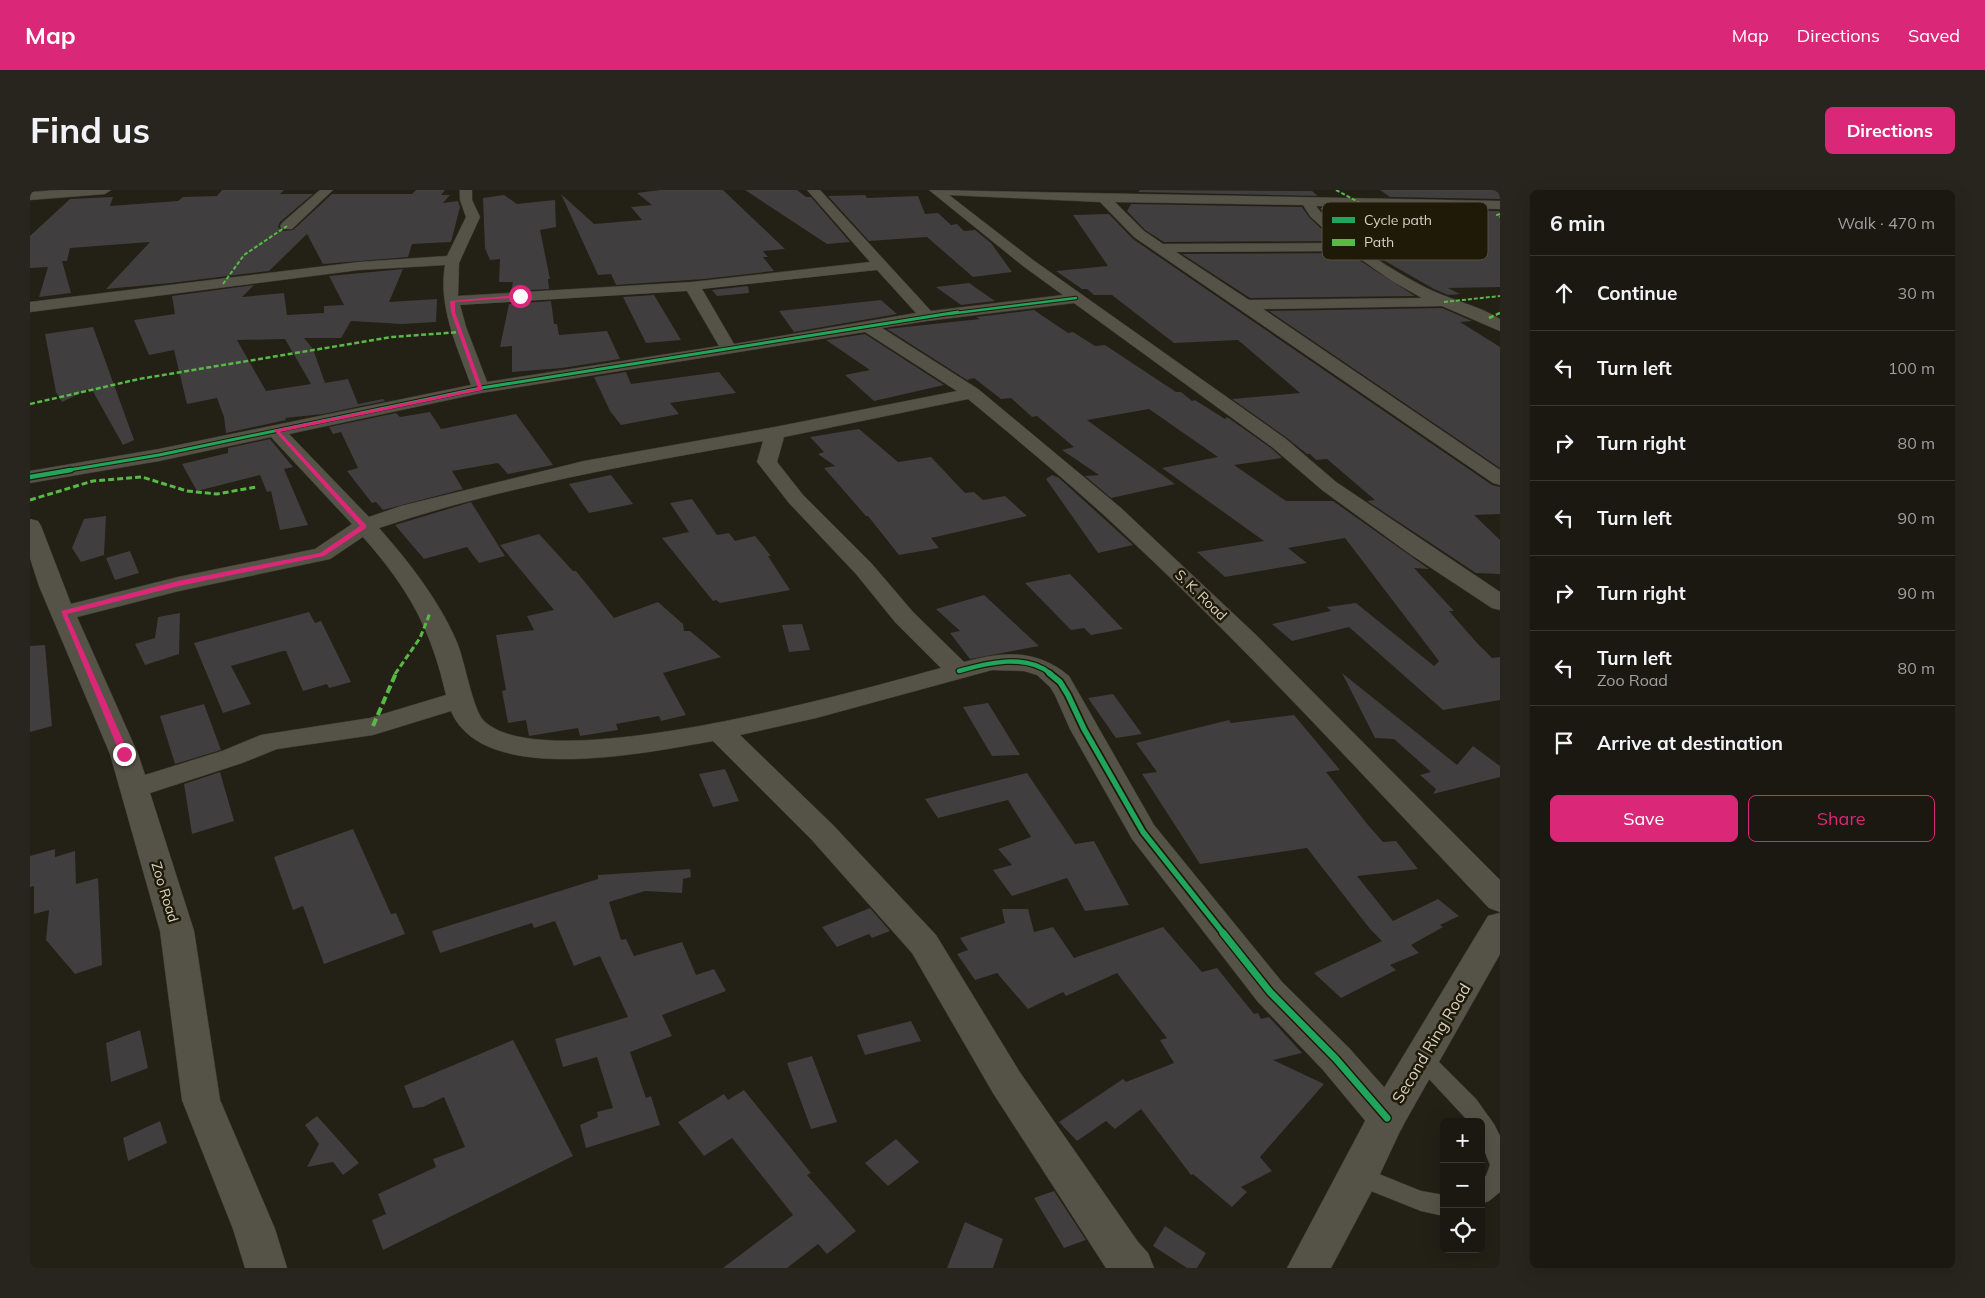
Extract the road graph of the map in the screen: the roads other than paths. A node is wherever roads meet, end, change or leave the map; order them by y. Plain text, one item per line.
1 (105, 190) edge
2 (327, 190) edge
3 (466, 190) edge
4 (813, 190) edge
5 (936, 190) edge
6 (1062, 193) edge
7 (30, 196) edge
8 (1104, 198) junction
9 (1307, 202) junction
10 (1322, 202) edge
11 (1322, 221) edge
12 (287, 226) dead end
13 (1322, 247) edge
14 (1158, 248) junction
15 (453, 260) junction
16 (1373, 260) edge
17 (883, 265) junction
18 (692, 286) junction
19 (1076, 298) junction
20 (452, 301) junction
21 (1444, 302) junction
22 (1245, 305) junction
23 (30, 307) edge
24 (927, 316) junction
25 (1500, 326) edge
26 (869, 327) junction
27 (729, 350) junction
28 (481, 388) junction
29 (972, 393) junction
30 (276, 431) junction
31 (774, 433) junction
32 (1500, 455) edge
33 (1467, 457) junction
34 (30, 476) edge
35 (1500, 479) edge
36 (30, 526) edge
37 (364, 526) junction
38 (48, 597) edge
39 (1500, 603) edge
40 (959, 671) junction
41 (458, 700) junction
42 (720, 732) junction
43 (134, 788) junction
44 (1500, 900) edge
45 (1500, 925) edge
46 (1423, 1059) junction
47 (1387, 1118) junction
48 (1500, 1163) edge
49 (1500, 1167) edge
50 (1358, 1176) junction
51 (1485, 1191) edge
52 (1440, 1205) edge
53 (266, 1268) edge
54 (1133, 1268) edge
55 (1308, 1268) edge

1 - 7 street
2 - 12 street
3 - 15 street
4 - 17 street
5 - 6 street
5 - 19 street
6 - 8 street
8 - 9 street
8 - 14 street
9 - 10 street
9 - 11 street
13 - 14 street
14 - 22 street
15 - 20 street
15 - 23 street
16 - 21 street
17 - 18 street
17 - 24 street
18 - 20 street
18 - 27 street
19 - 24 street
19 - 39 street
20 - 28 street
21 - 22 street
21 - 25 street
22 - 33 street
24 - 26 street
26 - 27 street
26 - 29 street, S. K. Road
27 - 28 street
28 - 30 street
29 - 31 street
29 - 44 street, S. K. Road
30 - 34 street
30 - 37 street
31 - 37 street
31 - 40 street
32 - 33 street
33 - 35 street
36 - 38 street, Zoo Road
37 - 38 street
37 - 41 street
38 - 43 street, Zoo Road
40 - 42 street
40 - 47 street
41 - 42 street
41 - 43 street
42 - 54 street
43 - 53 street, Zoo Road
45 - 46 street, Second Ring Road
46 - 47 street, Second Ring Road
46 - 48 lane
47 - 50 street, Second Ring Road
49 - 51 lane
50 - 52 lane
50 - 55 street, Second Ring Road

